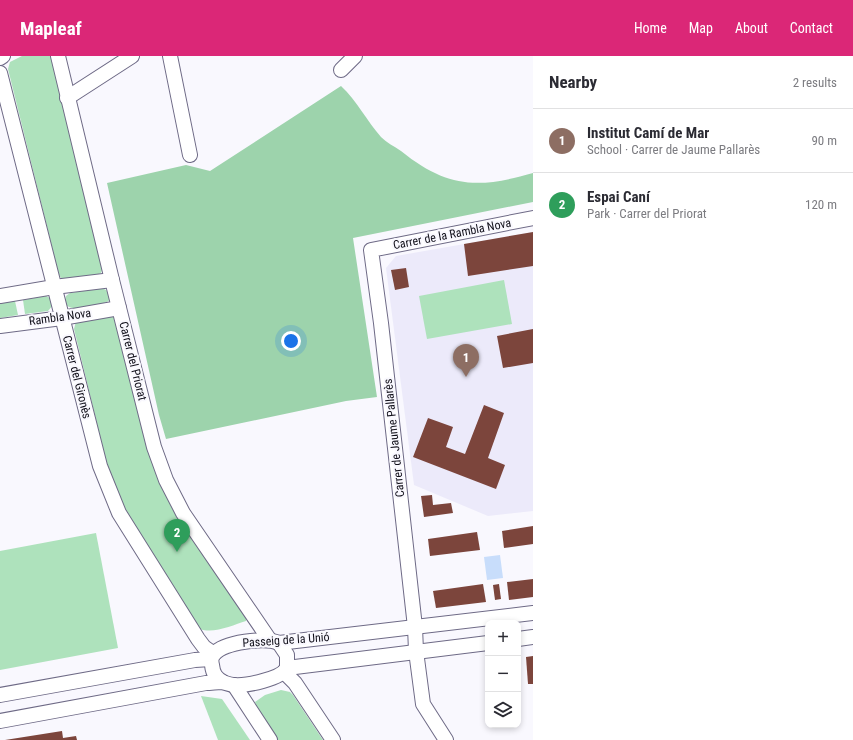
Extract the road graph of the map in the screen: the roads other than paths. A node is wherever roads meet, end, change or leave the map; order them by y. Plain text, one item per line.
1 (3, 56) edge
2 (58, 56) edge
3 (132, 56) edge
4 (170, 56) edge
5 (355, 56) edge
6 (0, 58) edge
7 (341, 70) dead end
8 (0, 73) edge
9 (68, 98) junction
10 (190, 155) dead end
11 (533, 218) edge
12 (371, 250) joint
13 (112, 280) junction
14 (54, 287) junction
15 (0, 296) edge
16 (119, 308) junction
17 (62, 318) junction
18 (0, 326) edge
19 (533, 613) edge
20 (415, 627) junction
21 (533, 637) edge
22 (521, 639) edge
23 (274, 641) junction
24 (485, 643) edge
25 (416, 651) junction
26 (212, 656) junction
27 (286, 670) junction
28 (229, 684) junction
29 (0, 696) edge
30 (0, 721) edge
31 (270, 740) edge
32 (333, 740) edge
33 (446, 740) edge

1 - 6 street
2 - 9 street, Carrer del Priorat
3 - 9 street
4 - 10 street
5 - 7 street
8 - 14 street, Carrer del Gironès
9 - 13 street, Carrer del Priorat
11 - 12 street, Carrer de la Rambla Nova
12 - 20 street, Carrer de Jaume Pallarès
13 - 14 street
13 - 16 street, Carrer del Priorat
14 - 15 street
14 - 17 street, Carrer del Gironès
16 - 17 street, Rambla Nova
16 - 23 street, Carrer del Priorat
17 - 18 street, Rambla Nova
17 - 26 street, Carrer del Gironès
19 - 20 street, Passeig de la Unió
20 - 23 street, Passeig de la Unió
20 - 25 street, Carrer de Jaume Pallarès
21 - 22 street
23 - 26 street, Passeig de la Unió
23 - 27 street, Carrer del Priorat
24 - 25 street
25 - 27 street
25 - 33 street, Carrer de Jaume Pallarès
26 - 28 street, Carrer del Gironès
26 - 29 street, Passeig de la Unió
27 - 28 street
27 - 32 street, Carrer del Priorat
28 - 30 street
28 - 31 street, Carrer del Gironès

